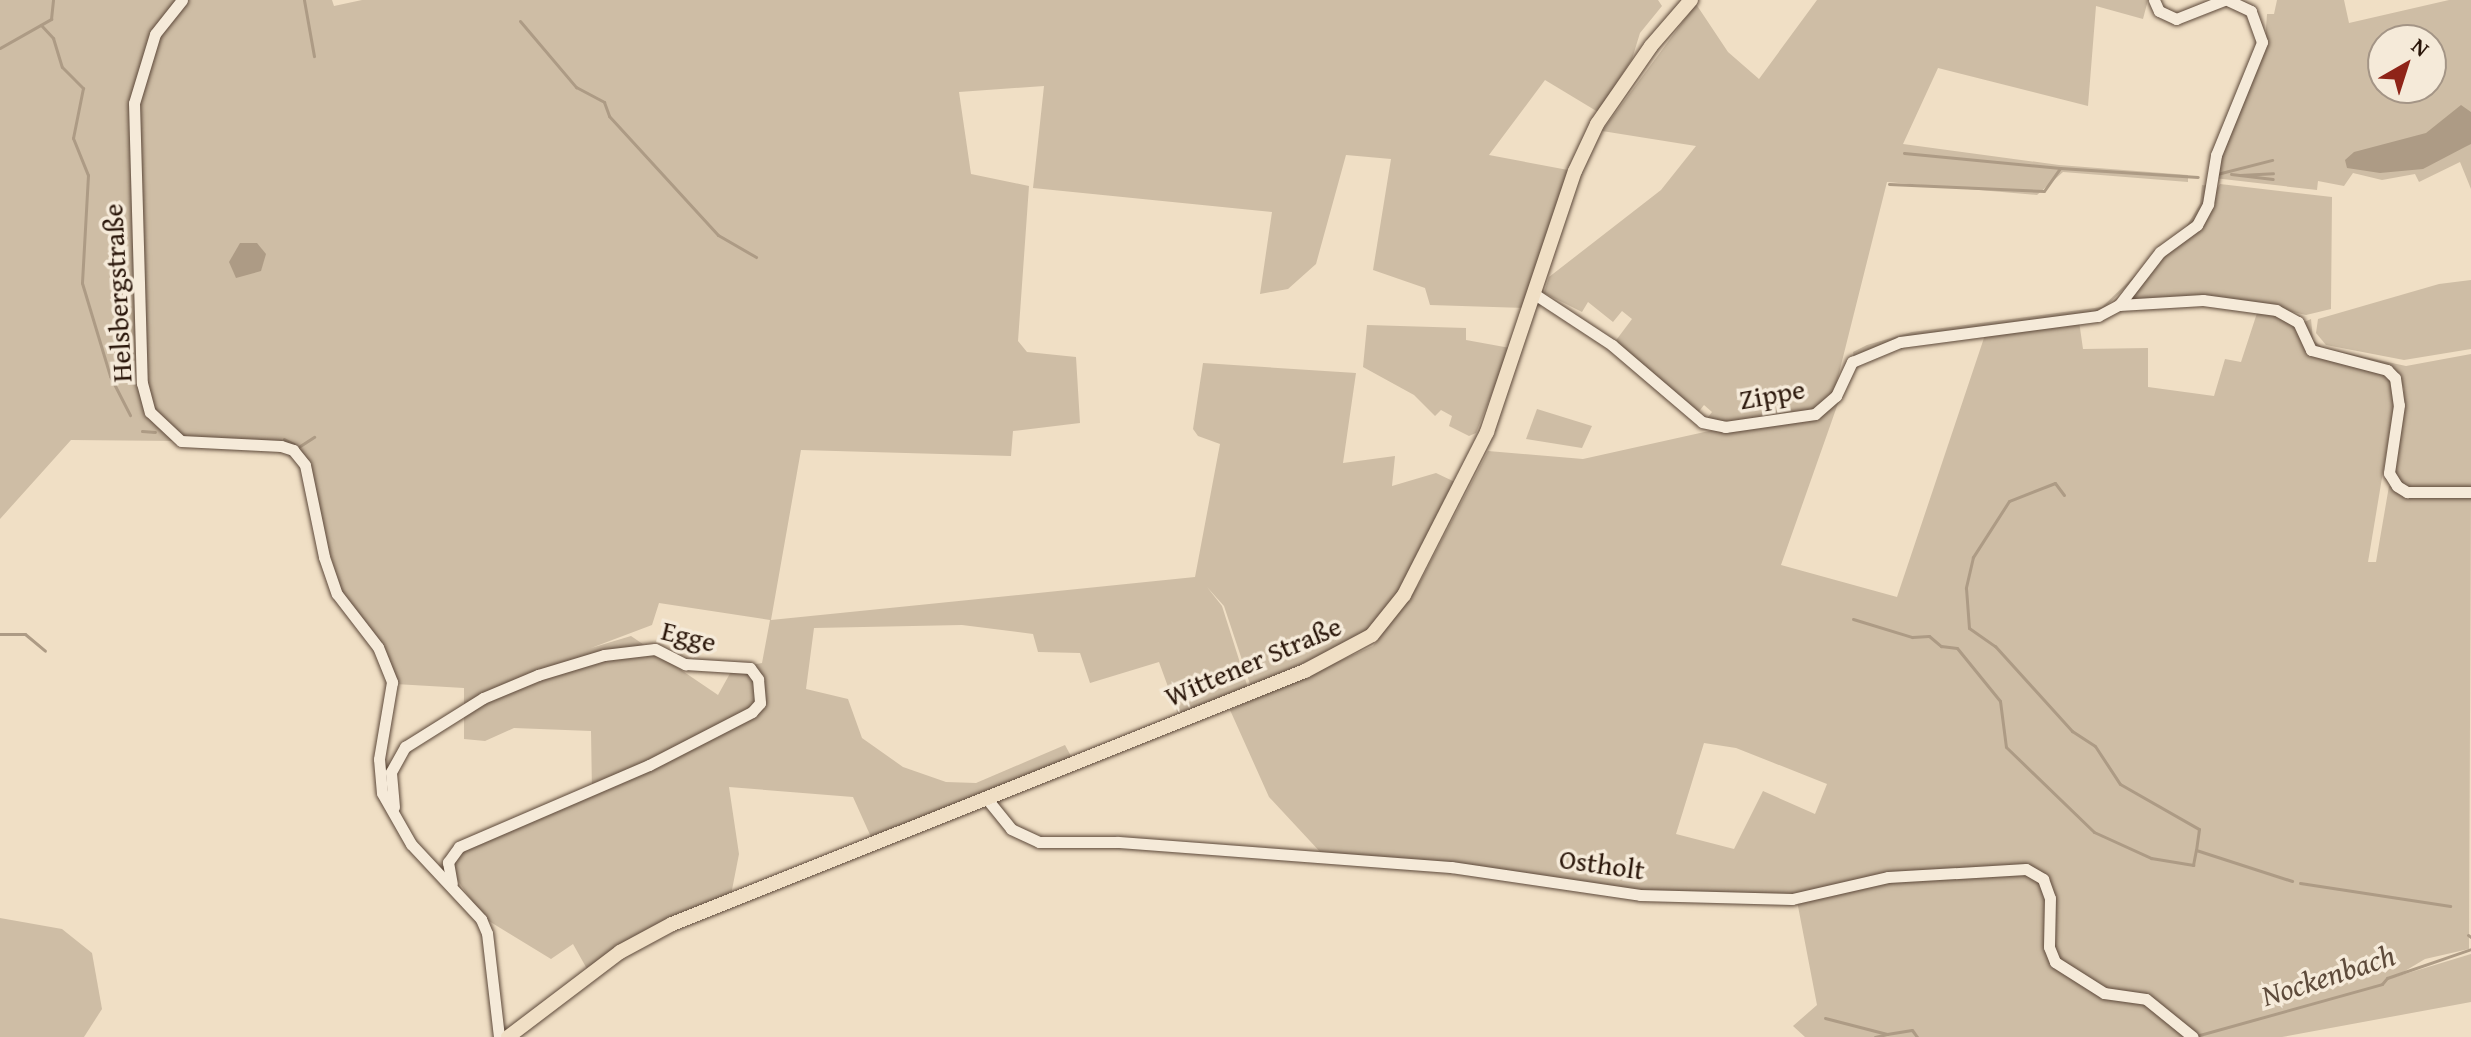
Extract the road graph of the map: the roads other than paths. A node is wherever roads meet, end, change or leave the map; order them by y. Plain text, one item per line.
1 (182, 0) edge
2 (1691, 0) edge
3 (2154, 0) edge
4 (2226, 0) edge
5 (1536, 295) junction
6 (2119, 305) junction
7 (2471, 492) edge
8 (987, 799) junction
9 (401, 831) junction
10 (453, 887) junction
11 (499, 1037) edge
12 (508, 1037) edge
13 (2193, 1037) edge

1 - 9 street, Helsbergstraße
2 - 5 main road, Wittener Straße
3 - 4 street
4 - 6 street
5 - 6 street, Zippe
5 - 8 main road, Wittener Straße
6 - 7 street, Zippe
8 - 12 main road, Wittener Straße
8 - 13 street, Ostholt
9 - 10 street, Helsbergstraße
9 - 10 street, Egge
10 - 11 street, Helsbergstraße

